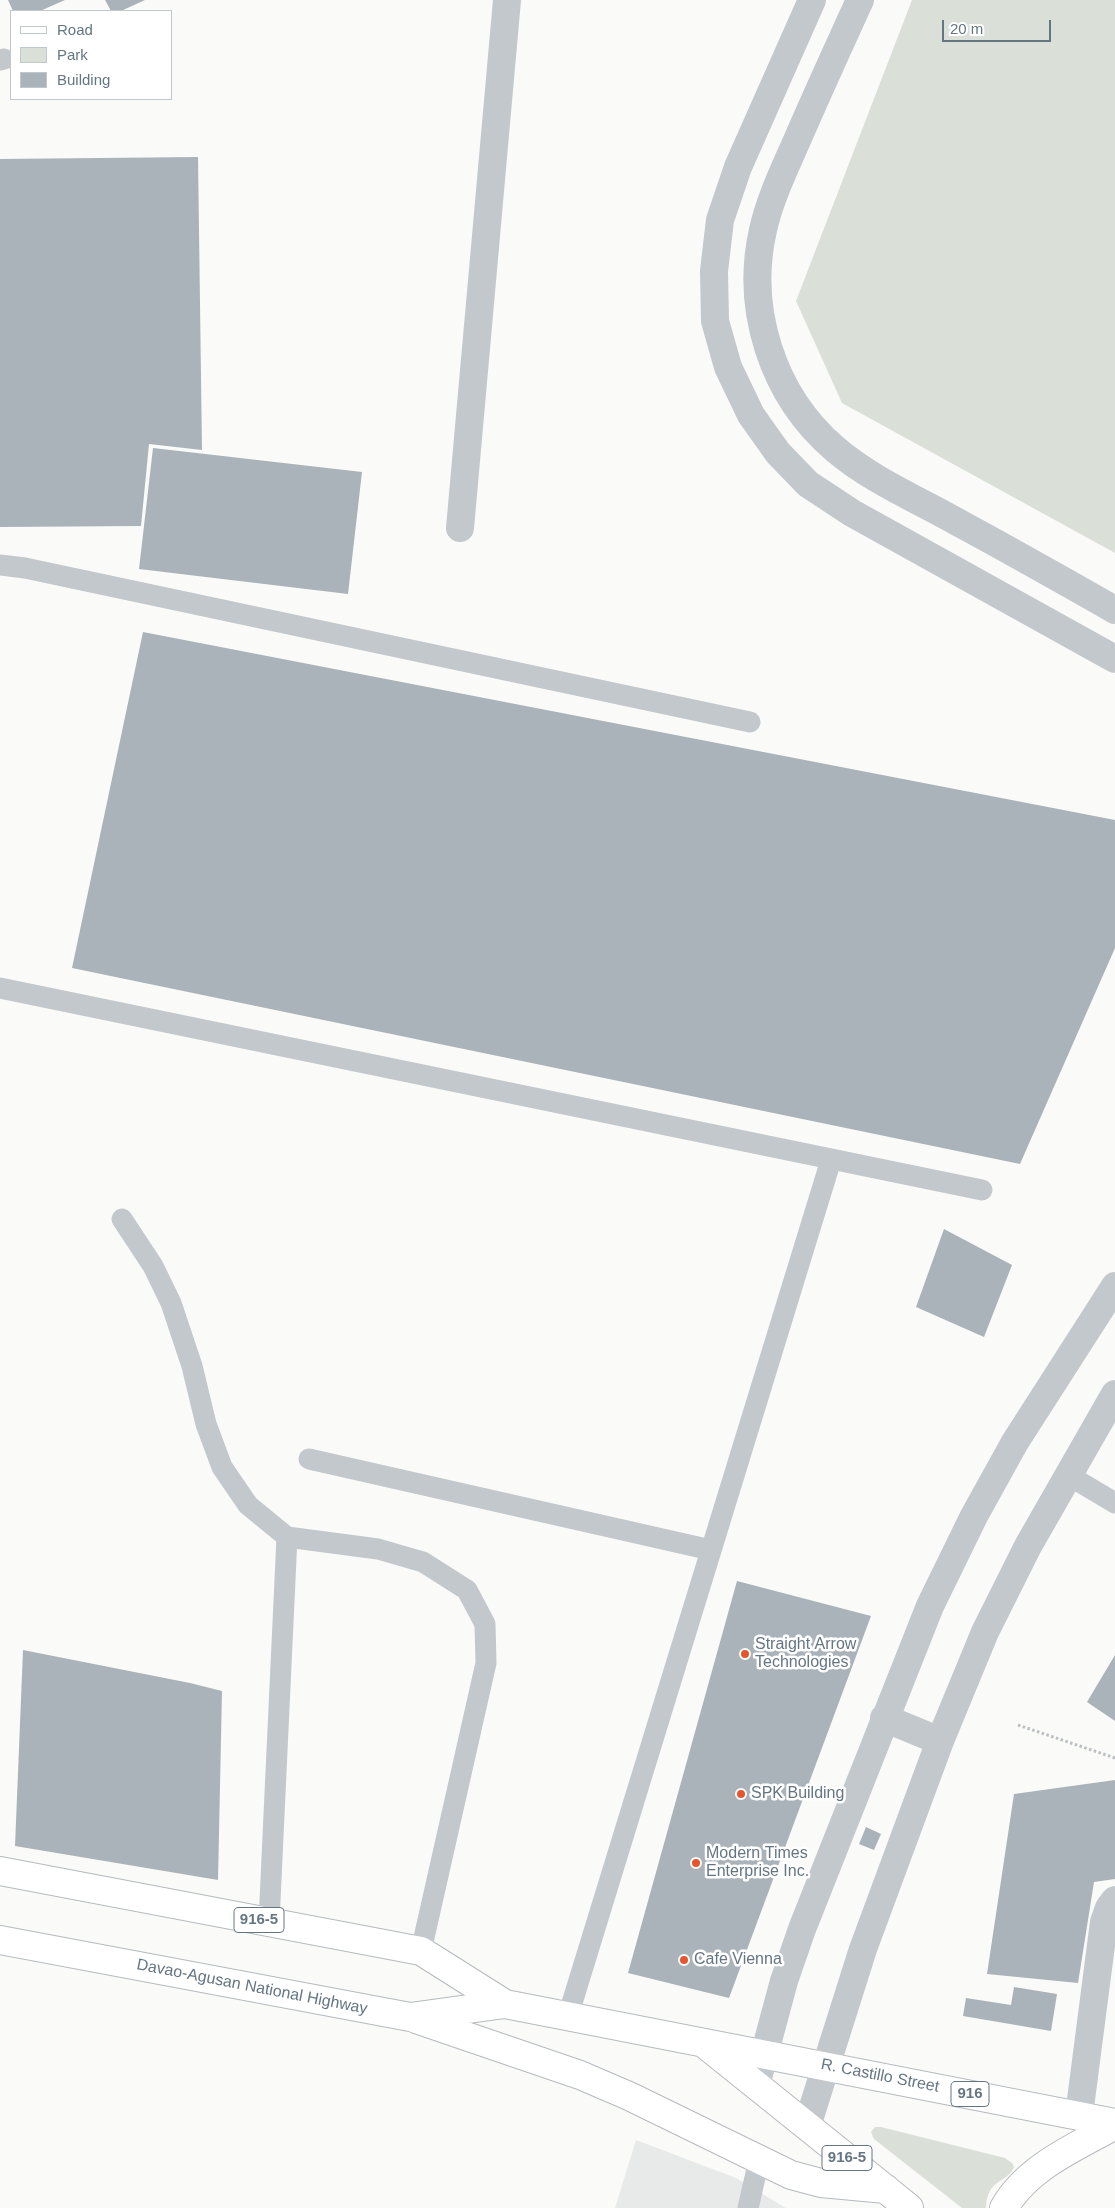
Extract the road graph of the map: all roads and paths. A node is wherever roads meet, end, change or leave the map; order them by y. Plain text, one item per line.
1 (507, 0) edge
2 (812, 0) edge
3 (860, 0) edge
4 (460, 528) dead end
5 (0, 565) edge
6 (1115, 610) edge
7 (1115, 659) edge
8 (750, 722) dead end
9 (0, 988) edge
10 (831, 1160) junction
11 (982, 1190) dead end
12 (122, 1219) dead end
13 (1115, 1286) edge
14 (1115, 1394) edge
15 (309, 1459) dead end
16 (1068, 1475) junction
17 (1115, 1504) edge
18 (287, 1537) junction
19 (711, 1550) junction
20 (884, 1718) junction
21 (1018, 1725) dead end
22 (940, 1741) junction
23 (1115, 1758) edge
24 (0, 1871) edge
25 (1115, 1900) edge
26 (269, 1922) junction
27 (0, 1940) edge
28 (421, 1951) junction
29 (505, 2004) junction
30 (568, 2016) junction
31 (410, 2017) junction
32 (703, 2042) junction
33 (764, 2054) junction
34 (825, 2065) junction
35 (756, 2085) junction
36 (1079, 2115) junction
37 (1115, 2124) edge
38 (807, 2126) junction
39 (759, 2160) junction
40 (886, 2189) junction
41 (748, 2208) edge
42 (909, 2208) edge
43 (1004, 2208) edge

1 - 4 street
2 - 7 street
3 - 6 street
5 - 8 lane
9 - 10 lane
10 - 11 lane
10 - 19 lane
12 - 18 lane
13 - 20 street
14 - 16 street
15 - 19 lane
16 - 17 lane
16 - 22 street
18 - 26 lane
18 - 28 lane
19 - 30 lane
20 - 22 street
20 - 33 street
21 - 23 path
22 - 34 street
24 - 26 main road, Davao-Agusan National Highway / 916-5
25 - 36 street
26 - 28 main road, Davao-Agusan National Highway / 916-5
27 - 31 main road, Davao-Agusan National Highway / 916-5
28 - 29 main road, Davao-Agusan National Highway / 916-5
29 - 30 main road, Davao-Agusan National Highway / 916-5
29 - 31 main road, Davao-Agusan National Highway / 916-5
30 - 32 main road, Davao-Agusan National Highway / 916-5
31 - 39 main road
32 - 33 main road, R. Castillo Street / 916
32 - 35 main road, 916-5
33 - 34 main road, R. Castillo Street / 916
33 - 35 street
34 - 36 main road, R. Castillo Street / 916
34 - 38 street
35 - 38 main road, 916-5
36 - 37 main road, R. Castillo Street / 916
37 - 43 main road
38 - 40 main road, 916-5
39 - 40 main road
39 - 41 lane
40 - 42 main road, 916-5

